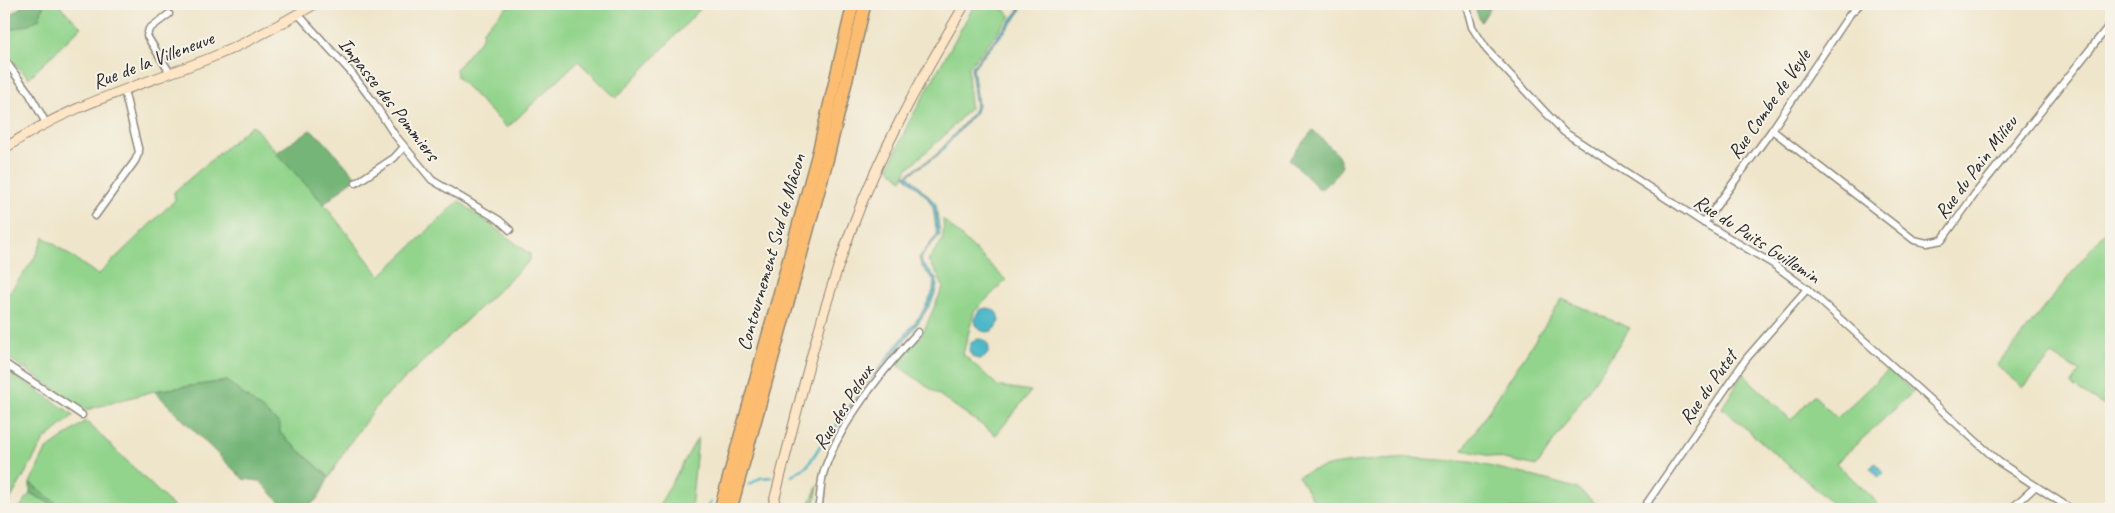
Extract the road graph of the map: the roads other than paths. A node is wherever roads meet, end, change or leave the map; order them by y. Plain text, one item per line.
1 (315, 4) edge
2 (854, 4) edge
3 (865, 4) edge
4 (965, 4) edge
5 (1466, 4) edge
6 (1860, 4) edge
7 (168, 14) dead end
8 (298, 14) junction
9 (2111, 23) edge
10 (4, 59) edge
11 (170, 73) junction
12 (124, 90) junction
13 (46, 123) junction
14 (1772, 130) junction
15 (4, 148) edge
16 (404, 148) junction
17 (356, 183) dead end
18 (95, 216) dead end
19 (1704, 223) junction
20 (510, 230) dead end
21 (1807, 289) junction
22 (918, 332) dead end
23 (4, 363) edge
24 (82, 415) dead end
25 (2035, 487) junction
26 (720, 509) edge
27 (732, 509) edge
28 (772, 509) edge
29 (818, 509) edge
30 (1643, 509) edge
31 (2011, 509) edge
32 (2071, 509) edge

1 - 8 main road, Rue de la Villeneuve
2 - 26 highway, Contournement Sud de Mâcon
3 - 27 highway, Contournement Sud de Mâcon
4 - 28 main road
5 - 19 street, Rue du Puits Guillemin
6 - 14 street, Rue Combe de Veyle
7 - 11 street
8 - 11 main road, Rue de la Villeneuve
8 - 16 street, Impasse des Pommiers
9 - 14 street, Rue du Pain Milieu
10 - 13 street
11 - 12 main road, Rue de la Villeneuve
12 - 13 main road, Rue de la Villeneuve
12 - 18 street
13 - 15 main road, Rue de la Villeneuve
14 - 19 street, Rue Combe de Veyle
16 - 17 street
16 - 20 street, Impasse des Pommiers
19 - 21 street, Rue du Puits Guillemin
21 - 25 street, Rue du Puits Guillemin
21 - 30 street, Rue du Putet
22 - 29 street, Rue des Peloux
23 - 24 street
25 - 31 street
25 - 32 street, Rue du Puits Guillemin

